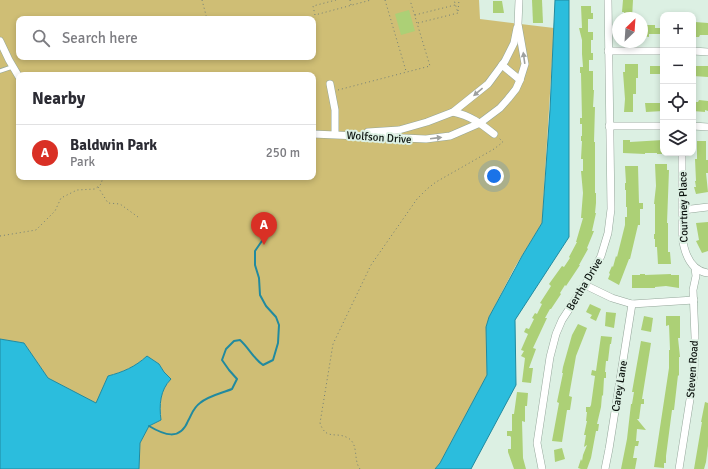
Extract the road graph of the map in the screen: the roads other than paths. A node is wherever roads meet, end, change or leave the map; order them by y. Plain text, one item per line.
1 (519, 0) edge
2 (608, 0) edge
3 (518, 24) junction
4 (0, 42) edge
5 (608, 51) junction
6 (660, 51) edge
7 (696, 51) edge
8 (708, 52) edge
9 (502, 65) junction
10 (12, 67) junction
11 (0, 71) edge
12 (16, 73) edge
13 (520, 80) junction
14 (331, 88) road end
15 (453, 112) junction
16 (480, 123) junction
17 (609, 126) junction
18 (660, 126) edge
19 (696, 126) edge
20 (708, 127) edge
21 (316, 134) edge
22 (338, 134) junction
23 (494, 134) road end
24 (682, 156) edge
25 (708, 207) edge
26 (683, 210) junction
27 (695, 268) junction
28 (708, 273) edge
29 (585, 285) junction
30 (694, 300) junction
31 (632, 304) junction
32 (542, 469) edge
33 (605, 469) edge
34 (679, 469) edge

1 - 3 street, Wolfson Drive
2 - 5 street, Bertha Drive
3 - 9 street, Wolfson Drive
13 -> 3 street, Wolfson Drive
4 - 10 street
5 - 6 street
5 - 17 street, Bertha Drive
7 - 8 street
9 - 13 street
9 -> 15 street, Wolfson Drive
10 - 11 lane
10 - 12 street
13 - 16 street, Wolfson Drive
14 - 22 street
15 - 16 street
15 - 22 street, Wolfson Drive
22 -> 16 street, Wolfson Drive
16 - 23 street
17 - 18 street
17 - 29 street, Bertha Drive
19 - 20 street
21 - 22 street
24 - 26 street, Courtney Place
25 - 26 street
26 - 27 street, Courtney Place
27 - 28 street
27 - 30 street, Steven Road
29 - 31 street
29 - 32 street, Bertha Drive
30 - 31 street
30 - 34 street, Steven Road
31 - 33 street, Carey Lane

